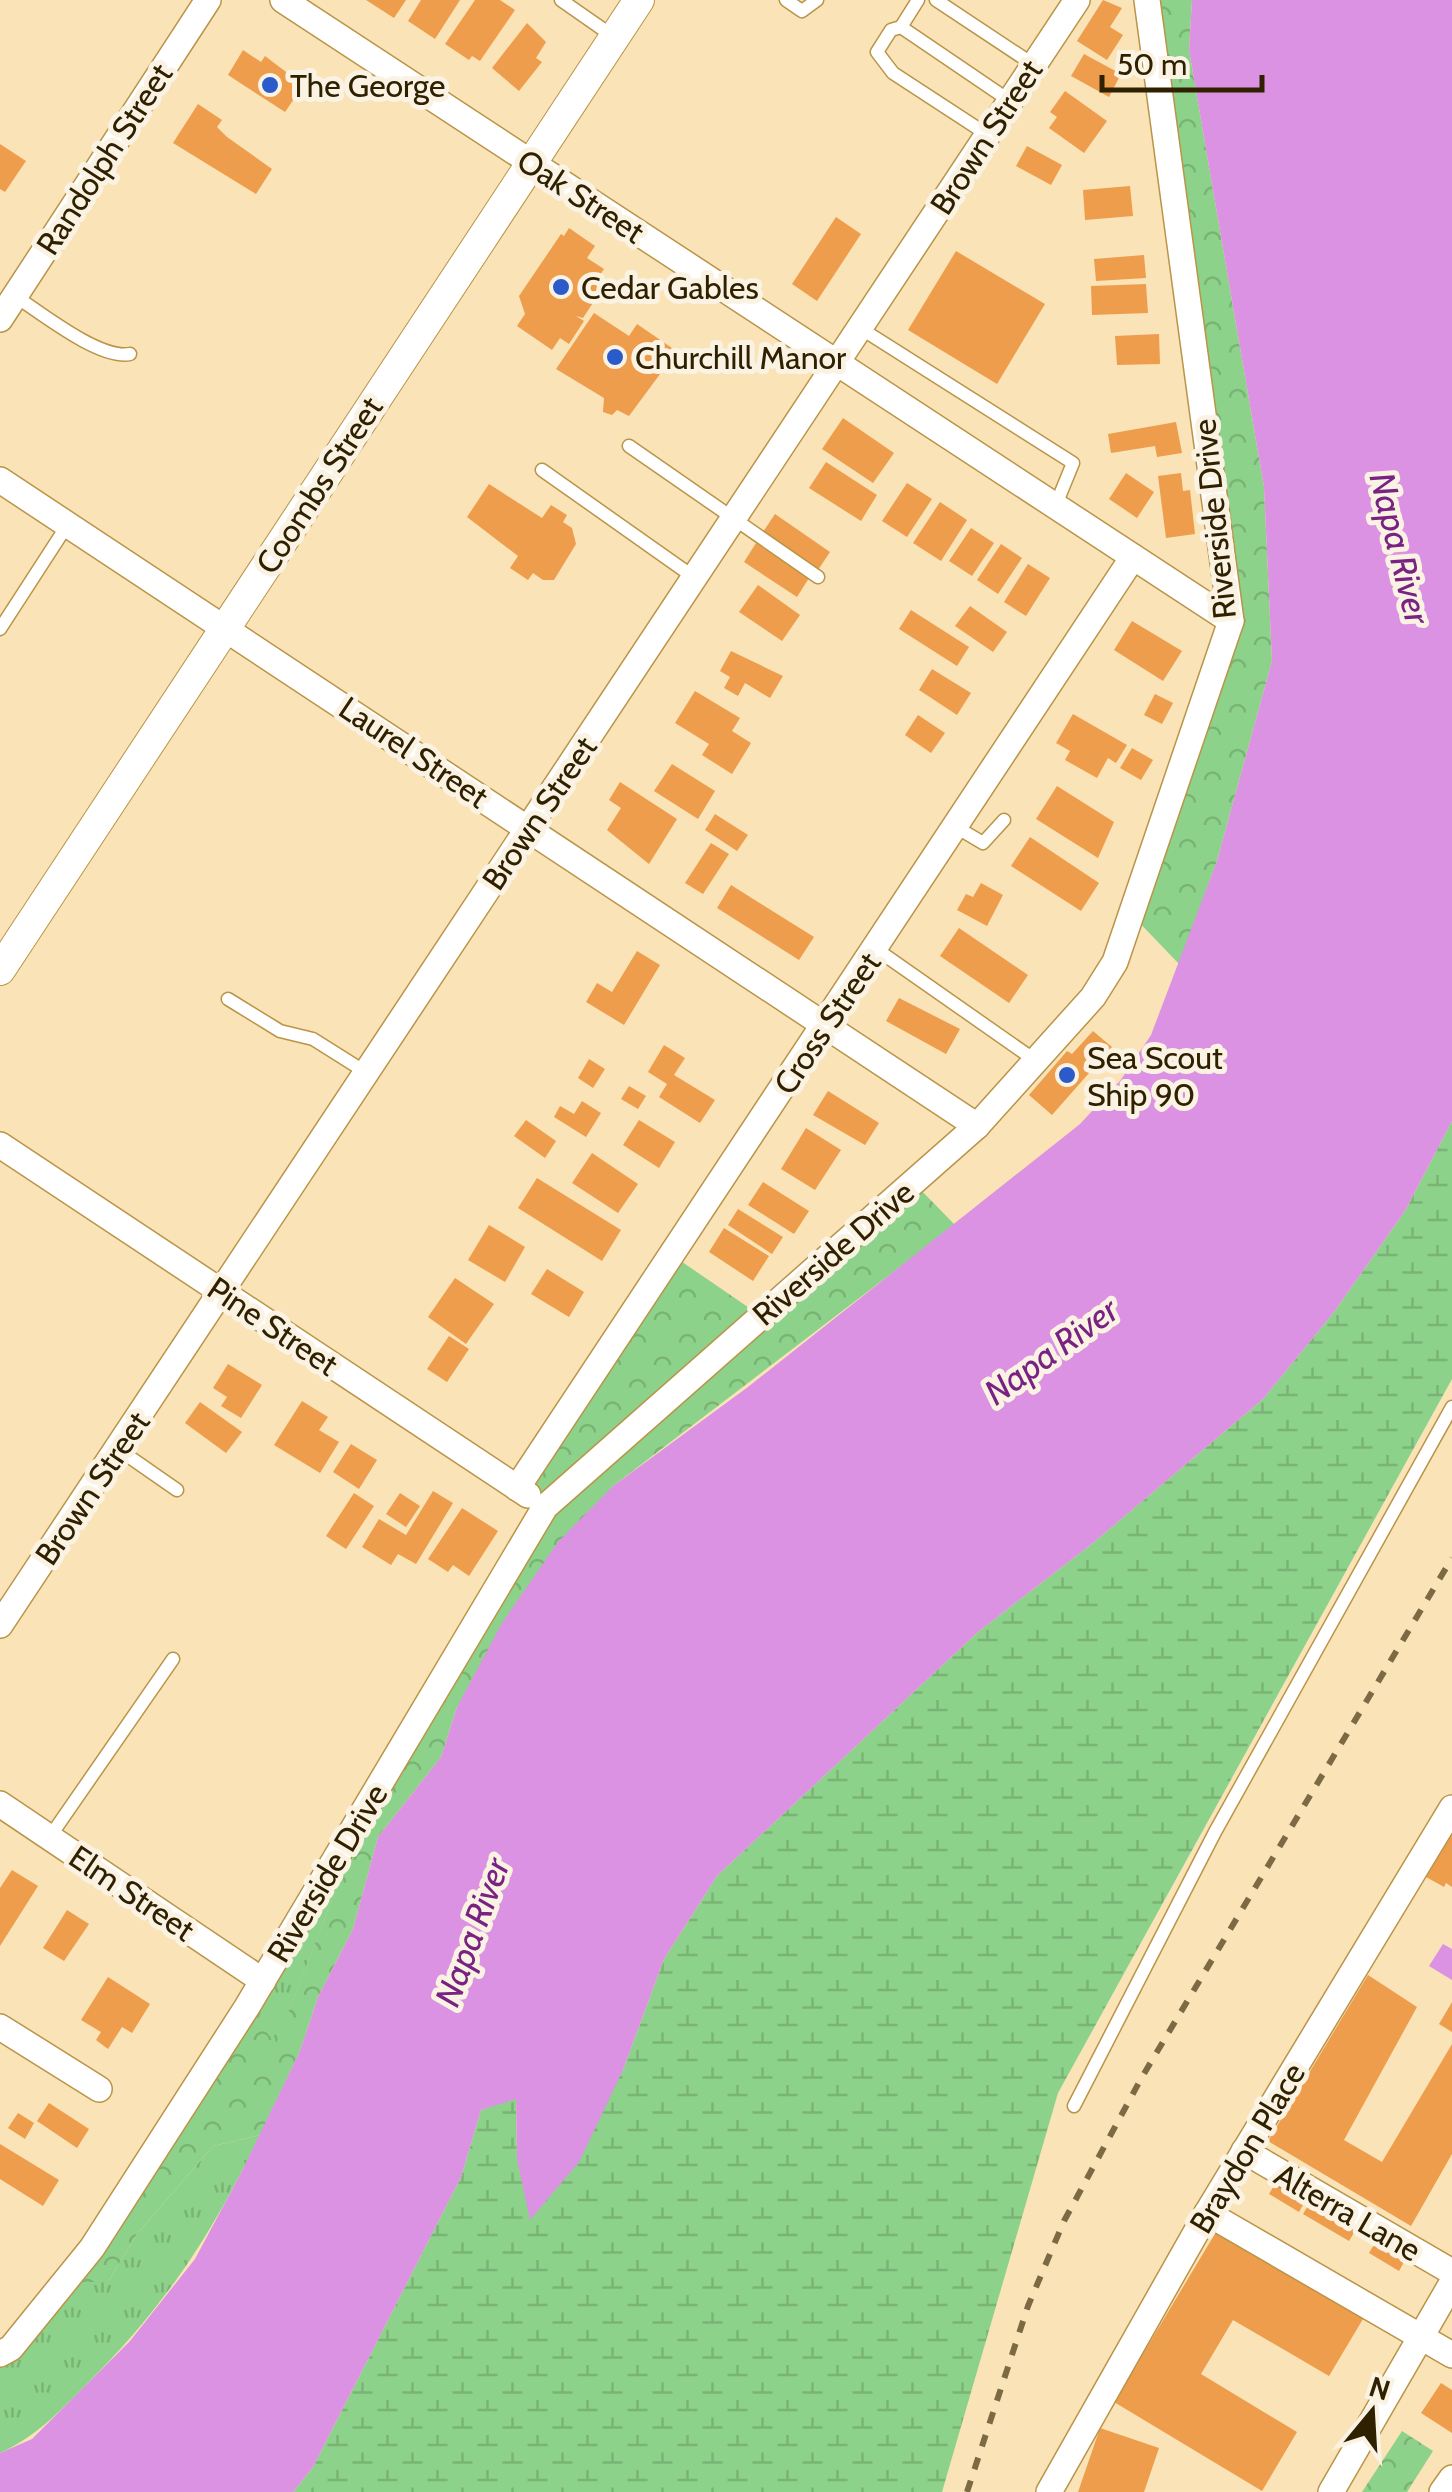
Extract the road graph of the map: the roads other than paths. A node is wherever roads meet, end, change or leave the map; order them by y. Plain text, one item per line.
1 (208, 0) edge
2 (283, 0) edge
3 (561, 0) edge
4 (639, 0) edge
5 (786, 0) edge
6 (817, 0) edge
7 (918, 0) edge
8 (936, 0) edge
9 (1077, 0) edge
10 (1148, 0) edge
11 (900, 28) junction
12 (614, 38) junction
13 (1034, 66) junction
14 (1010, 100) junction
15 (988, 135) junction
16 (530, 162) junction
17 (15, 296) junction
18 (0, 319) edge
19 (860, 328) junction
20 (130, 354) dead end
21 (836, 364) junction
22 (629, 446) dead end
23 (542, 470) dead end
24 (0, 480) edge
25 (1055, 507) junction
26 (734, 518) junction
27 (68, 524) junction
28 (1133, 557) junction
29 (695, 578) junction
30 (818, 578) dead end
31 (1231, 621) junction
32 (226, 628) junction
33 (0, 629) edge
34 (1004, 820) dead end
35 (528, 828) junction
36 (956, 828) junction
37 (876, 950) junction
38 (0, 970) edge
39 (228, 999) dead end
40 (826, 1026) junction
41 (1036, 1061) junction
42 (366, 1074) junction
43 (977, 1126) junction
44 (0, 1145) edge
45 (222, 1292) junction
46 (1452, 1407) edge
47 (118, 1449) junction
48 (517, 1488) junction
49 (177, 1490) dead end
50 (545, 1507) junction
51 (3, 1614) edge
52 (173, 1659) dead end
53 (0, 1804) edge
54 (1452, 1808) edge
55 (50, 1838) junction
56 (263, 1981) junction
57 (0, 2027) edge
58 (98, 2088) dead end
59 (1074, 2106) dead end
60 (1244, 2151) junction
61 (1208, 2213) junction
62 (1452, 2272) edge
63 (1452, 2283) edge
64 (1422, 2337) junction
65 (0, 2354) edge
66 (1452, 2355) edge
67 (1452, 2478) edge
68 (1049, 2492) edge
69 (1331, 2492) edge
70 (1442, 2492) edge

1 - 17 street, Randolph Street
2 - 16 street, Oak Street
3 - 12 lane
4 - 12 street, Coombs Street
5 - 6 lane
7 - 11 lane
8 - 13 lane
9 - 13 street, Brown Street
10 - 31 street, Riverside Drive
11 - 14 lane
11 - 15 lane
12 - 16 street, Coombs Street
13 - 14 street, Brown Street
14 - 15 street, Brown Street
15 - 19 street, Brown Street
16 - 21 street, Oak Street
16 - 32 street, Coombs Street
17 - 18 street, Randolph Street
17 - 20 lane
19 - 21 street, Brown Street
19 - 25 lane
21 - 25 street, Oak Street
21 - 26 street, Brown Street
22 - 26 lane
23 - 29 lane
24 - 27 street, Laurel Street
25 - 28 street, Oak Street
26 - 29 street, Brown Street
26 - 30 lane
27 - 32 street, Laurel Street
27 - 33 lane
28 - 31 street, Oak Street
28 - 36 street, Cross Street
29 - 35 street, Brown Street
31 - 41 street, Riverside Drive
32 - 35 street, Laurel Street
32 - 38 street, Coombs Street
34 - 36 lane
35 - 40 street, Laurel Street
35 - 42 street, Brown Street
36 - 37 street, Cross Street
37 - 40 street, Cross Street
37 - 41 lane
39 - 42 lane
40 - 43 street, Laurel Street
40 - 48 street, Cross Street
41 - 43 street, Riverside Drive
42 - 45 street, Brown Street
43 - 50 street, Riverside Drive
44 - 45 street, Pine Street
45 - 47 street, Brown Street
45 - 48 street, Pine Street
46 - 59 lane
47 - 49 lane
47 - 51 street, Brown Street
48 - 50 street, Pine Street
50 - 56 street, Riverside Drive
52 - 55 lane
53 - 55 street, Elm Street
54 - 60 street, Braydon Place
55 - 56 street, Elm Street
56 - 65 street, Riverside Drive
57 - 58 street
60 - 61 street, Braydon Place
60 - 62 street, Alterra Lane
61 - 64 street
61 - 68 street, Braydon Place
63 - 64 street
64 - 66 street
64 - 69 street
67 - 70 street

